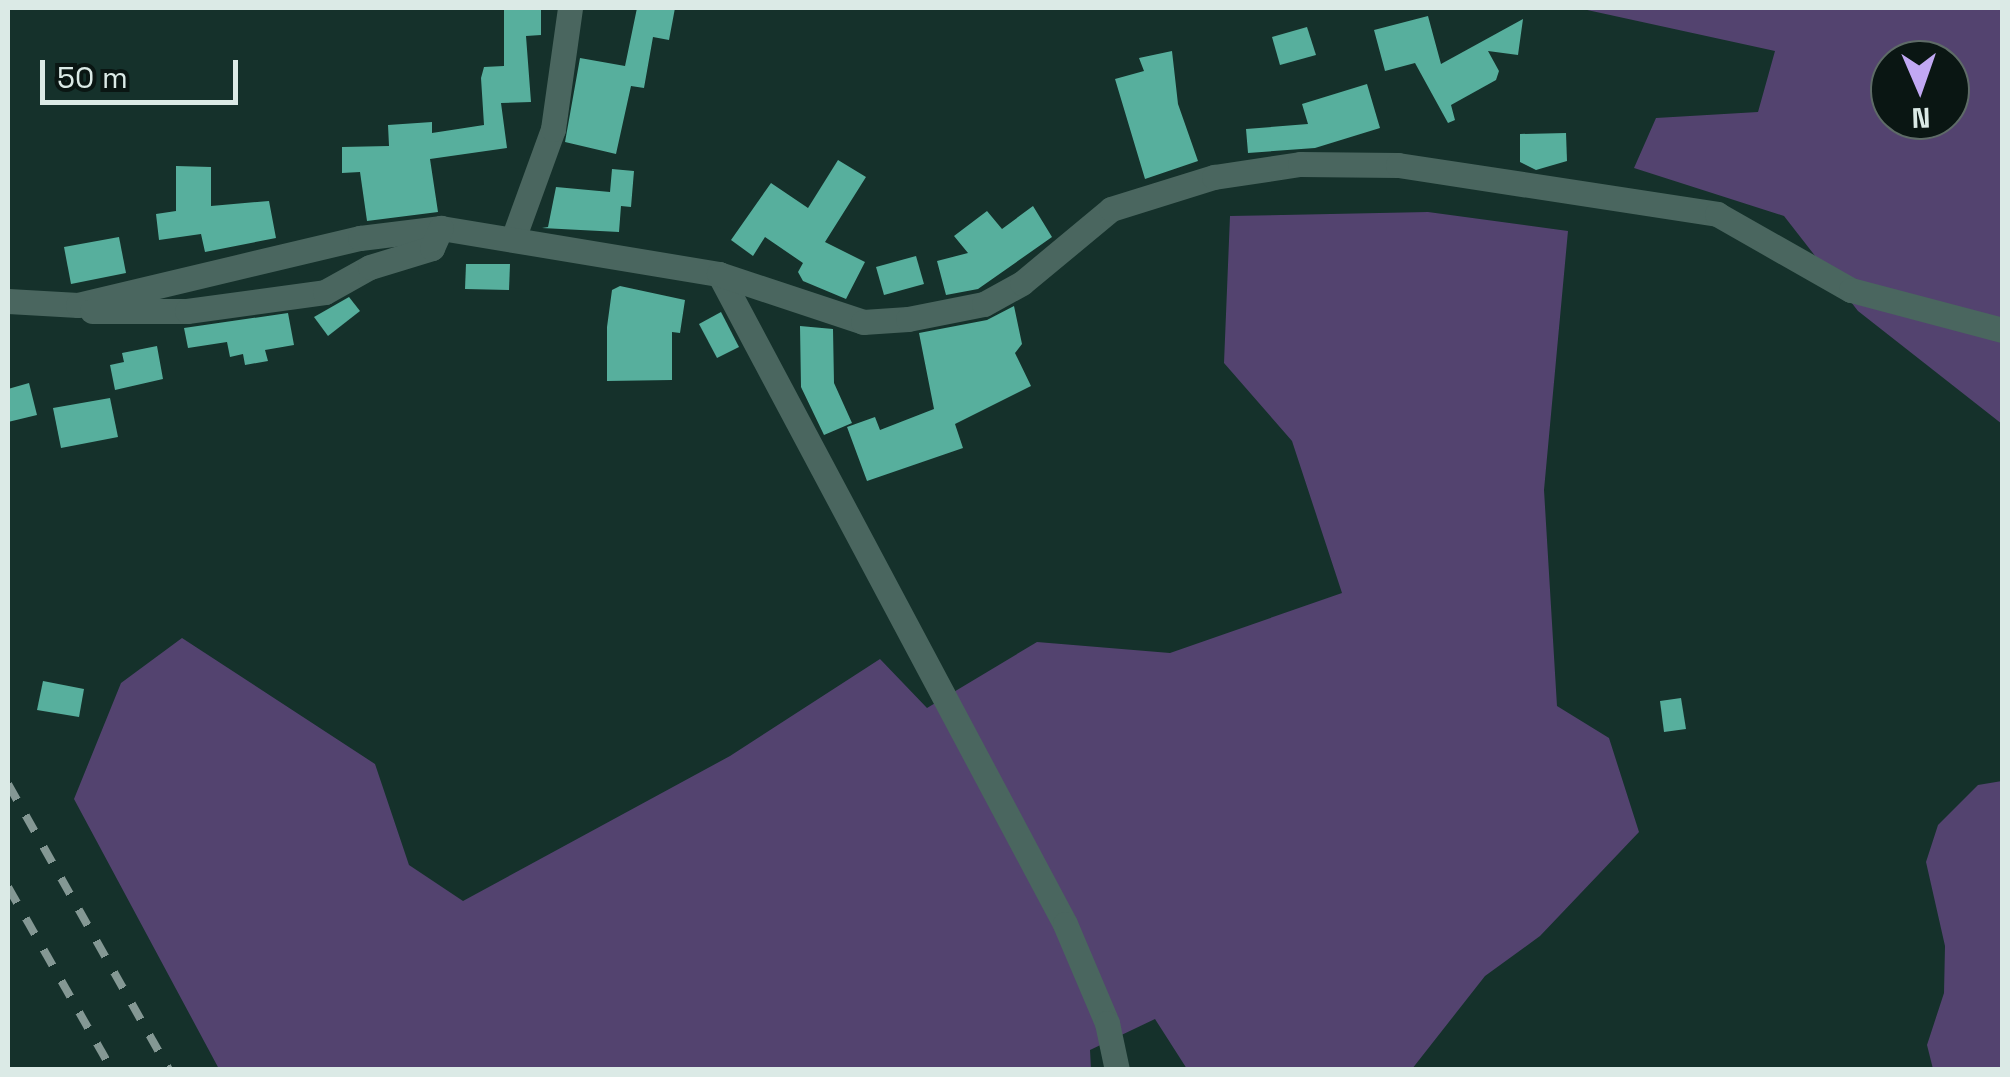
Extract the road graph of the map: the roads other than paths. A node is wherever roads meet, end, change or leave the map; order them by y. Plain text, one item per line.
1 (570, 8) edge
2 (441, 228) junction
3 (513, 239) junction
4 (719, 274) junction
5 (8, 301) edge
6 (78, 305) junction
7 (2002, 330) edge
8 (1117, 1070) edge

1 - 3 street
2 - 3 street
2 - 6 street
2 - 6 street
3 - 4 street
4 - 7 street
4 - 8 street
5 - 6 street

